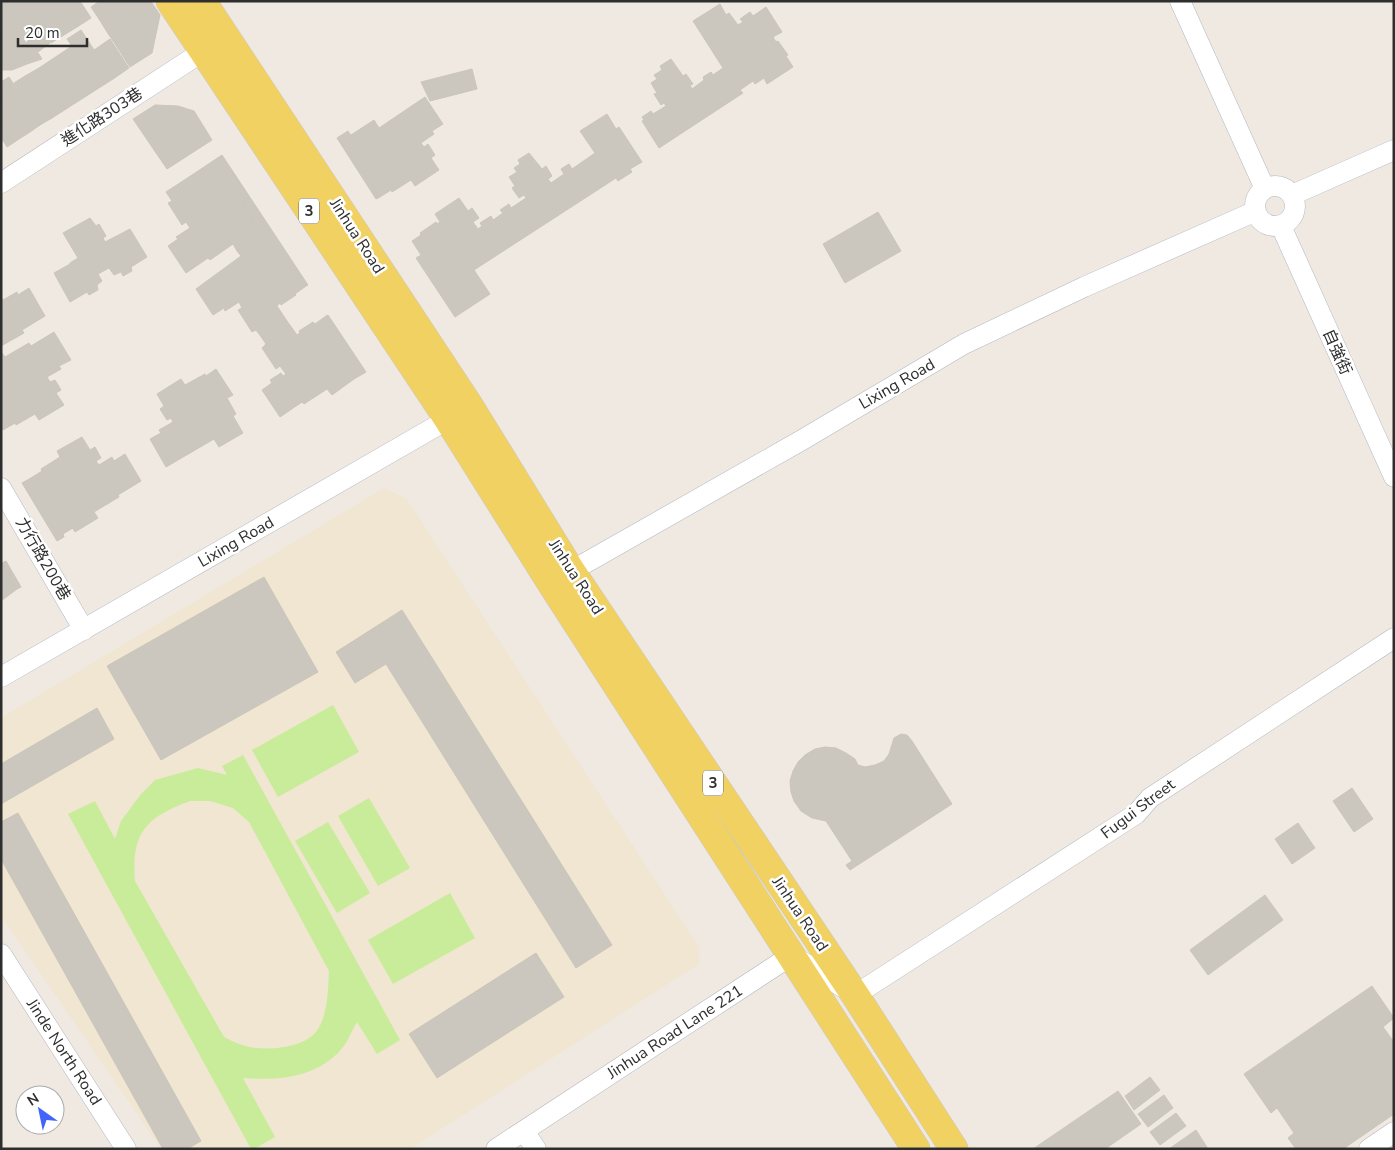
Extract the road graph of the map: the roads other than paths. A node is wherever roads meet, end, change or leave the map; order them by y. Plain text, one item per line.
1 (170, 1) edge
2 (202, 1) edge
3 (1180, 1) edge
4 (202, 52) junction
5 (1394, 150) edge
6 (1, 183) edge
7 (1265, 189) junction
8 (1292, 195) junction
9 (1256, 211) junction
10 (1281, 226) junction
11 (459, 413) junction
12 (1394, 477) edge
13 (1, 488) edge
14 (561, 577) junction
15 (84, 630) junction
16 (1394, 638) edge
17 (1, 677) edge
18 (1, 954) edge
19 (792, 955) junction
20 (855, 995) junction
21 (524, 1131) junction
22 (126, 1149) edge
23 (496, 1149) edge
24 (536, 1149) edge
25 (916, 1149) edge
26 (954, 1149) edge

1 - 4 main road, Jinhua Road / 3
2 - 11 main road, Jinhua Road / 3
3 - 7 street
4 - 6 street, 進化路303巷
4 - 11 main road, Jinhua Road / 3
5 - 8 street
7 - 8 street
7 - 9 street
8 - 10 street
9 - 10 street
9 - 14 street, Lixing Road
10 - 12 street, 自強街
11 - 14 main road, Jinhua Road / 3
11 - 15 street, Lixing Road
13 - 15 street, 力行路200巷
14 - 19 main road, Jinhua Road / 3
14 - 20 main road, Jinhua Road / 3
15 - 17 street, Lixing Road
16 - 20 street, Fugui Street
18 - 22 street, Jinde North Road
19 - 20 street
19 - 21 street, Jinhua Road Lane 221
19 - 25 main road, Jinhua Road / 3
20 - 26 main road, Jinhua Road / 3
21 - 23 street, Jinhua Road Lane 221
21 - 24 street

